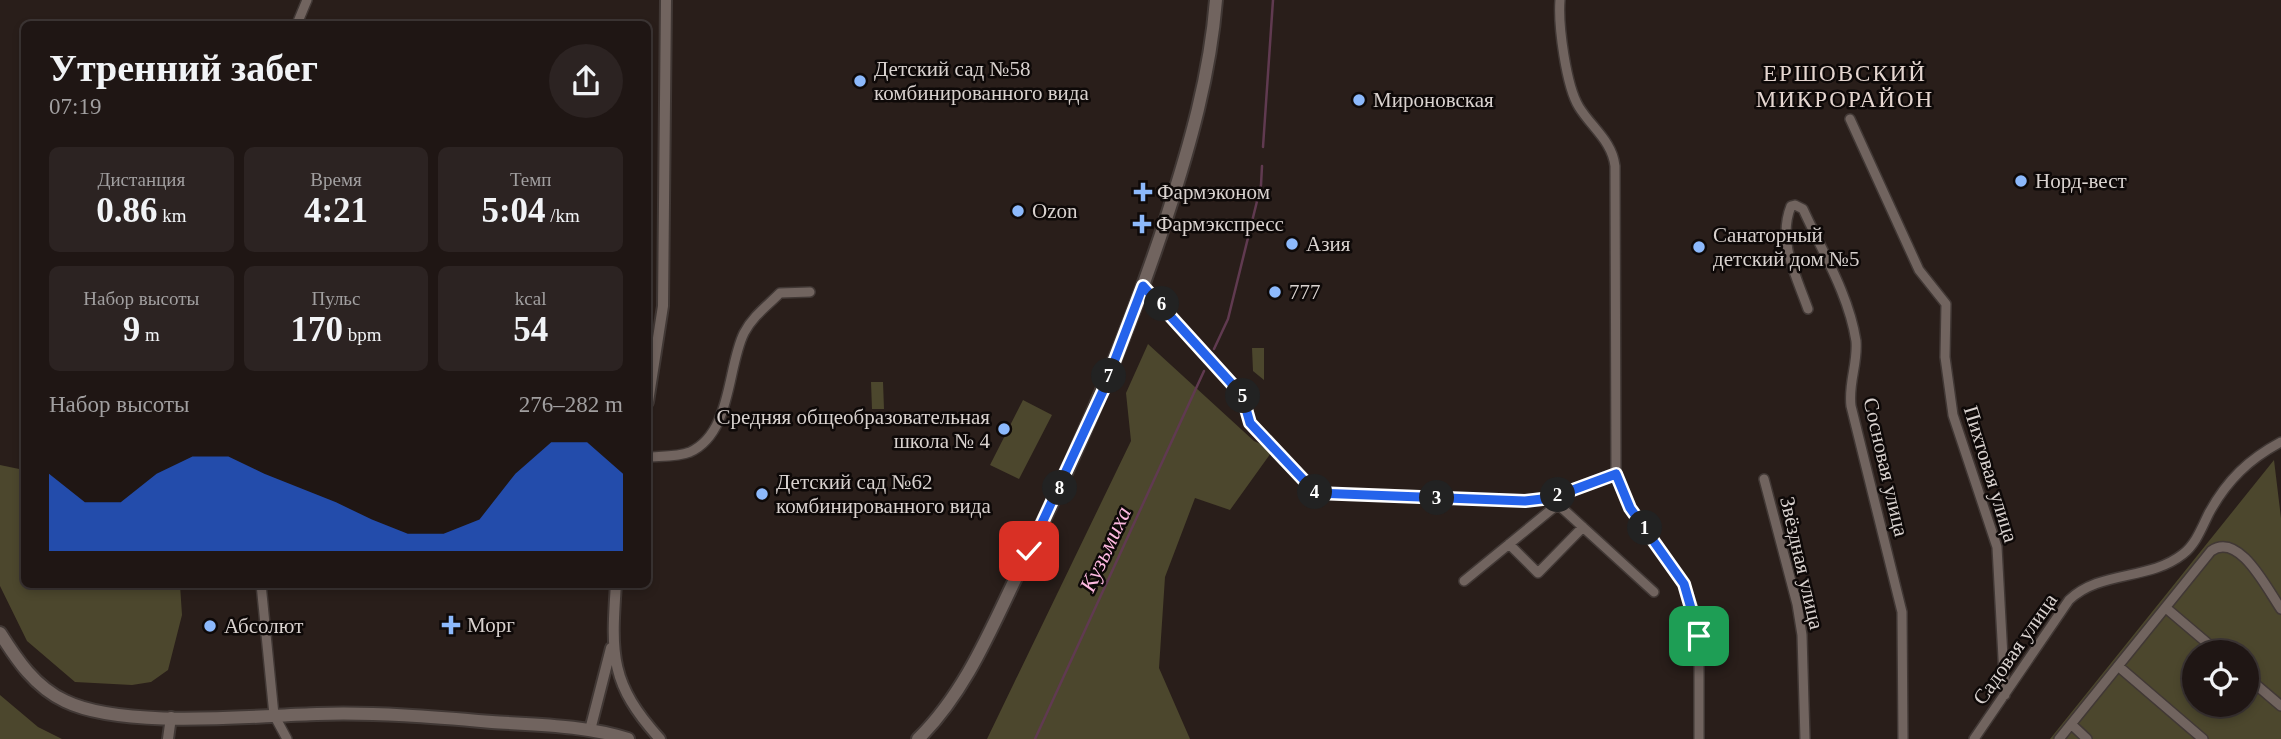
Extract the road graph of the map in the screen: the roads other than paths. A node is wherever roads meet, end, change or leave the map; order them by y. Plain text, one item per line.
1 (307, 0) edge
2 (666, 0) edge
3 (1216, 0) edge
4 (1560, 0) edge
5 (299, 21) edge
6 (1850, 119) dead end
7 (1143, 286) junction
8 (810, 292) dead end
9 (1808, 309) dead end
10 (651, 383) edge
11 (2281, 442) edge
12 (651, 457) edge
13 (1616, 474) junction
14 (1764, 479) dead end
15 (1555, 501) junction
16 (1583, 527) junction
17 (1509, 544) junction
18 (1464, 581) dead end
19 (261, 588) edge
20 (616, 588) edge
21 (1654, 592) dead end
22 (2166, 608) junction
23 (2281, 609) edge
24 (0, 633) edge
25 (2204, 640) edge
26 (612, 645) junction
27 (2119, 666) junction
28 (2259, 687) edge
29 (2005, 695) junction
30 (2281, 706) edge
31 (274, 715) junction
32 (171, 717) junction
33 (2071, 724) junction
34 (590, 730) junction
35 (168, 739) edge
36 (287, 739) edge
37 (628, 739) edge
38 (660, 739) edge
39 (918, 739) edge
40 (1699, 739) edge
41 (1805, 739) edge
42 (1903, 739) edge
43 (1974, 739) edge
44 (2059, 739) edge
45 (2087, 739) edge
46 (2203, 739) edge

1 - 5 street
2 - 10 street
3 - 7 main road
4 - 13 street
6 - 29 street, Пихтовая улица
7 - 15 street
7 - 39 main road
8 - 12 street
9 - 42 street, Сосновая улица
11 - 29 street, Садовая улица
13 - 15 street
13 - 40 street
14 - 41 street, Звёздная улица
15 - 16 street
15 - 17 street
16 - 17 street
16 - 21 street
17 - 18 street
19 - 31 street
20 - 26 street
22 - 23 street
22 - 25 street
22 - 27 street
24 - 32 main road
26 - 34 street
26 - 38 street
27 - 33 street
27 - 46 street
28 - 30 street
29 - 43 street, Садовая улица
31 - 32 main road
31 - 34 main road
31 - 36 street
32 - 35 street
33 - 44 street
33 - 45 street
34 - 37 main road

